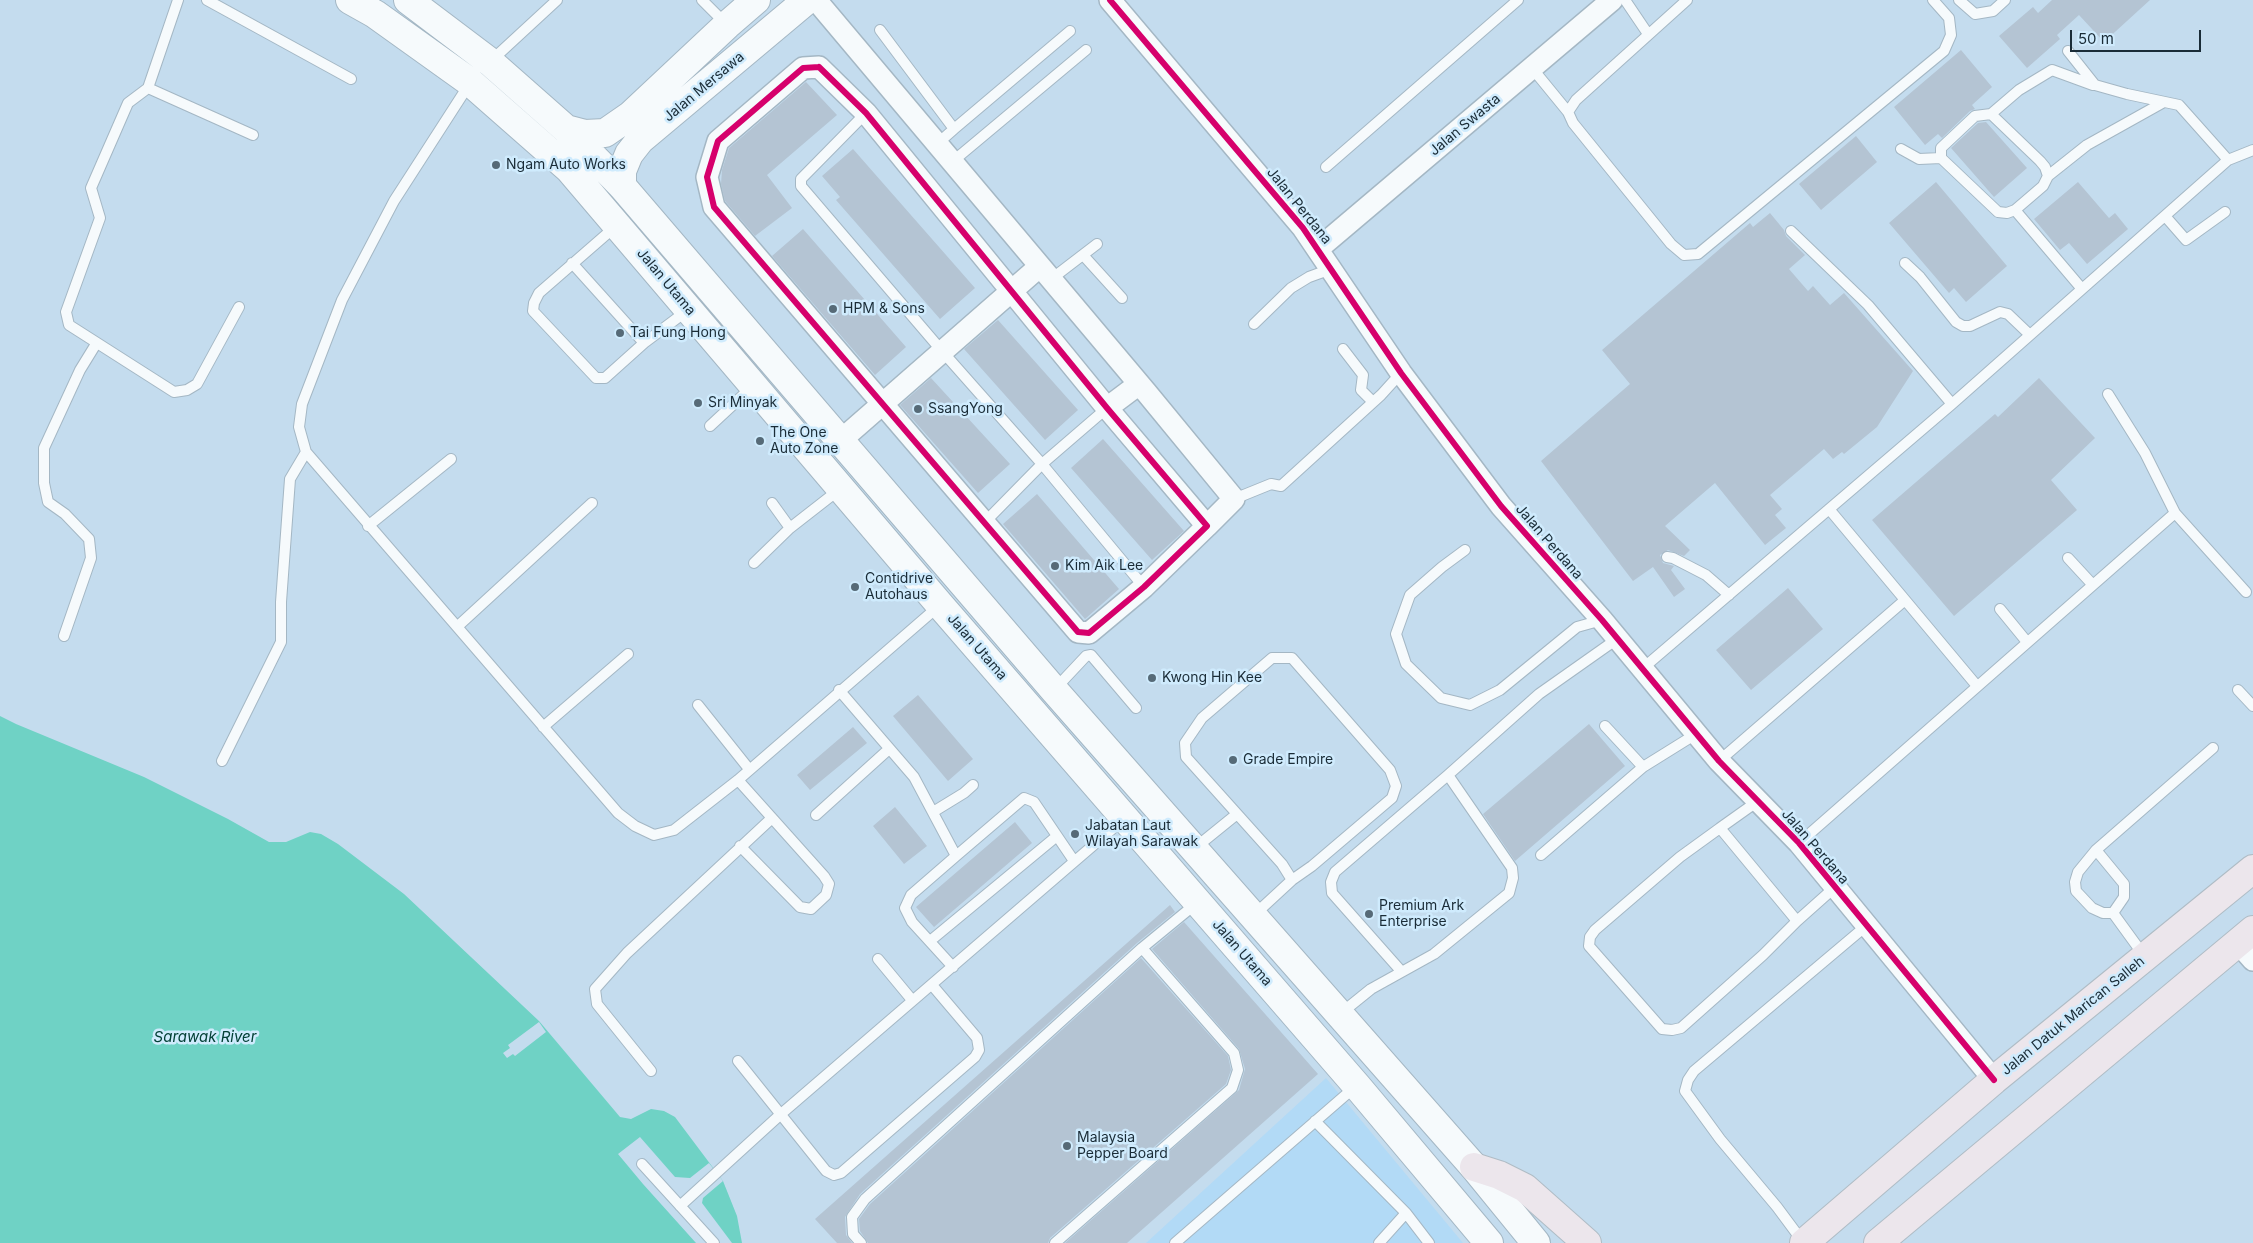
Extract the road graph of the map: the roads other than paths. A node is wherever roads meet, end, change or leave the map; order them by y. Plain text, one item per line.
1 (178, 0) edge
2 (206, 0) edge
3 (350, 0) edge
4 (408, 0) edge
5 (557, 0) edge
6 (756, 0) edge
7 (806, 0) edge
8 (816, 0) edge
9 (1110, 0) edge
10 (1518, 0) edge
11 (1612, 0) edge
12 (1625, 0) edge
13 (1687, 0) edge
14 (1933, 0) edge
15 (1959, 0) edge
16 (2005, 0) edge
17 (704, 1) edge
18 (727, 25) junction
19 (880, 30) dead end
20 (1070, 31) dead end
21 (1648, 34) junction
22 (1086, 50) dead end
23 (2068, 51) dead end
24 (490, 62) junction
25 (1532, 68) junction
26 (351, 79) dead end
27 (470, 82) junction
28 (2094, 85) junction
29 (148, 88) junction
30 (892, 90) junction
31 (2164, 102) junction
32 (1568, 112) junction
33 (866, 113) junction
34 (1991, 114) junction
35 (566, 129) junction
36 (954, 129) junction
37 (253, 135) dead end
38 (937, 144) junction
39 (1901, 149) dead end
40 (2253, 150) edge
41 (1941, 158) junction
42 (2228, 160) junction
43 (952, 162) junction
44 (1326, 167) dead end
45 (2048, 176) junction
46 (622, 186) junction
47 (2015, 210) junction
48 (2225, 212) dead end
49 (2165, 216) junction
50 (618, 224) junction
51 (1791, 231) dead end
52 (1097, 244) dead end
53 (1318, 249) junction
54 (1083, 255) junction
55 (572, 263) junction
56 (1905, 263) dead end
57 (1331, 269) junction
58 (1045, 273) junction
59 (2082, 289) junction
60 (1012, 292) junction
61 (1122, 298) dead end
62 (239, 307) dead end
63 (689, 309) junction
64 (1254, 324) dead end
65 (2030, 335) junction
66 (644, 343) junction
67 (96, 344) junction
68 (1343, 348) dead end
69 (942, 350) junction
70 (1401, 373) junction
71 (1139, 384) junction
72 (754, 385) junction
73 (2108, 394) dead end
74 (883, 402) junction
75 (1373, 402) junction
76 (1952, 404) junction
77 (1107, 408) junction
78 (710, 426) dead end
79 (840, 441) junction
80 (306, 452) junction
81 (451, 459) dead end
82 (1042, 464) junction
83 (841, 488) junction
84 (1234, 499) junction
85 (592, 503) dead end
86 (772, 503) dead end
87 (1829, 509) junction
88 (2175, 513) junction
89 (985, 522) junction
90 (368, 526) junction
91 (1207, 526) junction
92 (790, 528) junction
93 (1465, 550) dead end
94 (1667, 557) dead end
95 (2068, 558) dead end
96 (754, 563) dead end
97 (2092, 584) junction
98 (1144, 587) junction
99 (2246, 592) dead end
100 (1729, 596) junction
101 (1906, 600) junction
102 (940, 605) junction
103 (2000, 609) dead end
104 (1602, 620) junction
105 (458, 626) junction
106 (64, 636) dead end
107 (1617, 639) junction
108 (2027, 642) junction
109 (628, 654) dead end
110 (1642, 669) junction
111 (1977, 686) junction
112 (839, 690) junction
113 (1054, 690) junction
114 (2238, 690) dead end
115 (698, 705) dead end
116 (2253, 706) edge
117 (1136, 708) dead end
118 (1605, 726) dead end
119 (543, 727) junction
120 (1696, 734) junction
121 (2213, 748) dead end
122 (889, 749) junction
123 (222, 761) dead end
124 (1719, 761) junction
125 (1643, 767) junction
126 (749, 770) junction
127 (1448, 775) junction
128 (738, 780) junction
129 (973, 785) dead end
130 (1758, 801) junction
131 (933, 812) junction
132 (1237, 814) junction
133 (816, 815) dead end
134 (772, 818) junction
135 (1126, 818) junction
136 (1720, 828) junction
137 (1057, 836) junction
138 (1799, 843) junction
139 (740, 846) junction
140 (1194, 849) junction
141 (2096, 850) junction
142 (956, 856) junction
143 (1541, 856) dead end
144 (1074, 861) junction
145 (2253, 869) edge
146 (1292, 880) junction
147 (1834, 888) junction
148 (1198, 902) junction
149 (2114, 914) junction
150 (1252, 916) junction
151 (1797, 921) junction
152 (1866, 926) junction
153 (930, 941) junction
154 (2248, 944) edge
155 (1142, 948) junction
156 (2146, 958) junction
157 (878, 959) dead end
158 (953, 967) junction
159 (1401, 971) junction
160 (932, 985) junction
161 (912, 1000) junction
162 (1340, 1015) junction
163 (738, 1061) dead end
164 (651, 1071) dead end
165 (1994, 1080) junction
166 (1357, 1086) junction
167 (781, 1114) junction
168 (1315, 1121) junction
169 (642, 1164) dead end
170 (1474, 1166) junction
171 (680, 1206) junction
172 (1406, 1214) junction
173 (714, 1243) edge
174 (860, 1243) edge
175 (1055, 1243) edge
176 (1175, 1243) edge
177 (1379, 1243) edge
178 (1429, 1243) edge
179 (1489, 1243) edge
180 (1536, 1243) edge
181 (1587, 1243) edge
182 (1803, 1243) edge
183 (1878, 1243) edge

1 - 29 lane
2 - 26 lane
3 - 27 main road, Jalan Utama
4 - 24 main road, Jalan Utama
5 - 24 lane
6 - 18 main road, Jalan Mersawa
7 - 46 main road, Jalan Mersawa
8 - 30 street
9 - 53 street, Jalan Perdana
10 - 44 lane
11 - 25 street, Jalan Swasta
12 - 21 lane
13 - 21 lane
14 - 32 lane
15 - 16 lane
17 - 18 lane
18 - 35 main road, Jalan Mersawa
19 - 36 lane
20 - 36 lane
21 - 32 lane
22 - 43 lane
23 - 28 lane
24 - 35 main road, Jalan Utama
25 - 32 lane
25 - 53 street, Jalan Swasta
27 - 50 main road, Jalan Utama
27 - 80 lane
28 - 31 lane
28 - 34 lane
29 - 37 lane
29 - 67 lane
30 - 33 street
30 - 38 street
31 - 42 lane
31 - 45 lane
33 - 60 street
33 - 69 lane
33 - 74 street
34 - 41 lane
34 - 45 lane
35 - 46 main road, Jalan Utama
36 - 38 lane
38 - 43 street
39 - 41 lane
40 - 42 lane
41 - 47 lane
42 - 49 lane
43 - 58 street
45 - 47 lane
46 - 79 main road, Jalan Utama
47 - 59 lane
48 - 49 lane
49 - 59 lane
50 - 55 lane
50 - 63 main road, Jalan Utama
51 - 76 lane
52 - 54 lane
53 - 57 street, Jalan Perdana
54 - 58 lane
54 - 61 lane
55 - 66 lane
55 - 66 lane
56 - 65 lane
57 - 64 lane
57 - 70 street, Jalan Perdana
58 - 60 street
58 - 71 street
59 - 65 lane
60 - 69 street
60 - 77 street
62 - 67 lane
63 - 66 lane
63 - 72 main road, Jalan Utama
65 - 76 lane
67 - 106 lane
68 - 75 lane
69 - 74 street
69 - 82 lane
70 - 75 lane
70 - 104 street, Jalan Perdana
71 - 77 street
71 - 84 street
72 - 78 lane
72 - 83 main road, Jalan Utama
73 - 88 lane
74 - 79 street
74 - 89 street
75 - 84 lane
76 - 87 lane
77 - 82 lane
77 - 91 street
79 - 113 main road, Jalan Utama
80 - 90 lane
80 - 123 lane
81 - 90 lane
82 - 89 lane
82 - 98 lane
83 - 92 lane
83 - 102 main road, Jalan Utama
84 - 91 street
85 - 105 lane
86 - 92 lane
87 - 100 lane
87 - 101 lane
88 - 97 lane
88 - 99 lane
89 - 98 street
90 - 105 lane
91 - 98 street
92 - 96 lane
93 - 104 lane
94 - 100 lane
95 - 97 lane
97 - 108 lane
100 - 110 lane
101 - 111 lane
101 - 124 lane
102 - 112 lane
102 - 135 main road, Jalan Utama
103 - 108 lane
104 - 107 street, Jalan Perdana
105 - 119 lane
107 - 110 street, Jalan Perdana
107 - 127 lane
108 - 111 lane
109 - 119 lane
110 - 120 street, Jalan Perdana
111 - 138 lane
112 - 122 lane
112 - 126 lane
113 - 117 lane
113 - 140 main road, Jalan Utama
114 - 116 lane
115 - 126 lane
118 - 125 lane
119 - 128 lane
120 - 124 street, Jalan Perdana
120 - 125 lane
121 - 141 lane
122 - 131 lane
122 - 133 lane
124 - 130 street, Jalan Perdana
125 - 143 lane
126 - 128 lane
127 - 159 lane
127 - 159 lane
128 - 134 lane
129 - 131 lane
130 - 136 lane
130 - 138 street, Jalan Perdana
131 - 142 lane
132 - 140 lane
132 - 146 lane
132 - 146 lane
134 - 139 lane
134 - 139 lane
135 - 144 lane
135 - 148 main road, Jalan Utama
136 - 151 lane
136 - 151 lane
137 - 142 lane
137 - 144 lane
137 - 153 lane
138 - 147 street, Jalan Perdana
139 - 164 lane
140 - 150 main road, Jalan Utama
141 - 149 lane
141 - 149 lane
142 - 153 lane
144 - 158 lane
145 - 156 highway, Jalan Datuk Marican Salleh
146 - 150 lane
147 - 151 lane
147 - 152 street, Jalan Perdana
148 - 155 lane
148 - 166 main road, Jalan Utama
149 - 156 lane
150 - 162 main road, Jalan Utama
152 - 165 street, Jalan Perdana
152 - 182 lane
153 - 158 lane
154 - 183 highway
155 - 174 lane
155 - 175 lane
156 - 165 highway, Jalan Datuk Marican Salleh
157 - 161 lane
158 - 160 lane
159 - 162 lane
160 - 161 lane
160 - 167 lane
161 - 167 lane
162 - 170 main road, Jalan Utama
163 - 167 lane
165 - 182 highway, Jalan Datuk Marican Salleh
166 - 168 lane
166 - 179 main road, Jalan Utama
167 - 171 lane
168 - 172 lane
168 - 176 lane
169 - 171 lane
170 - 180 main road, Jalan Utama
170 - 181 highway
171 - 173 lane
172 - 177 lane
172 - 178 lane

